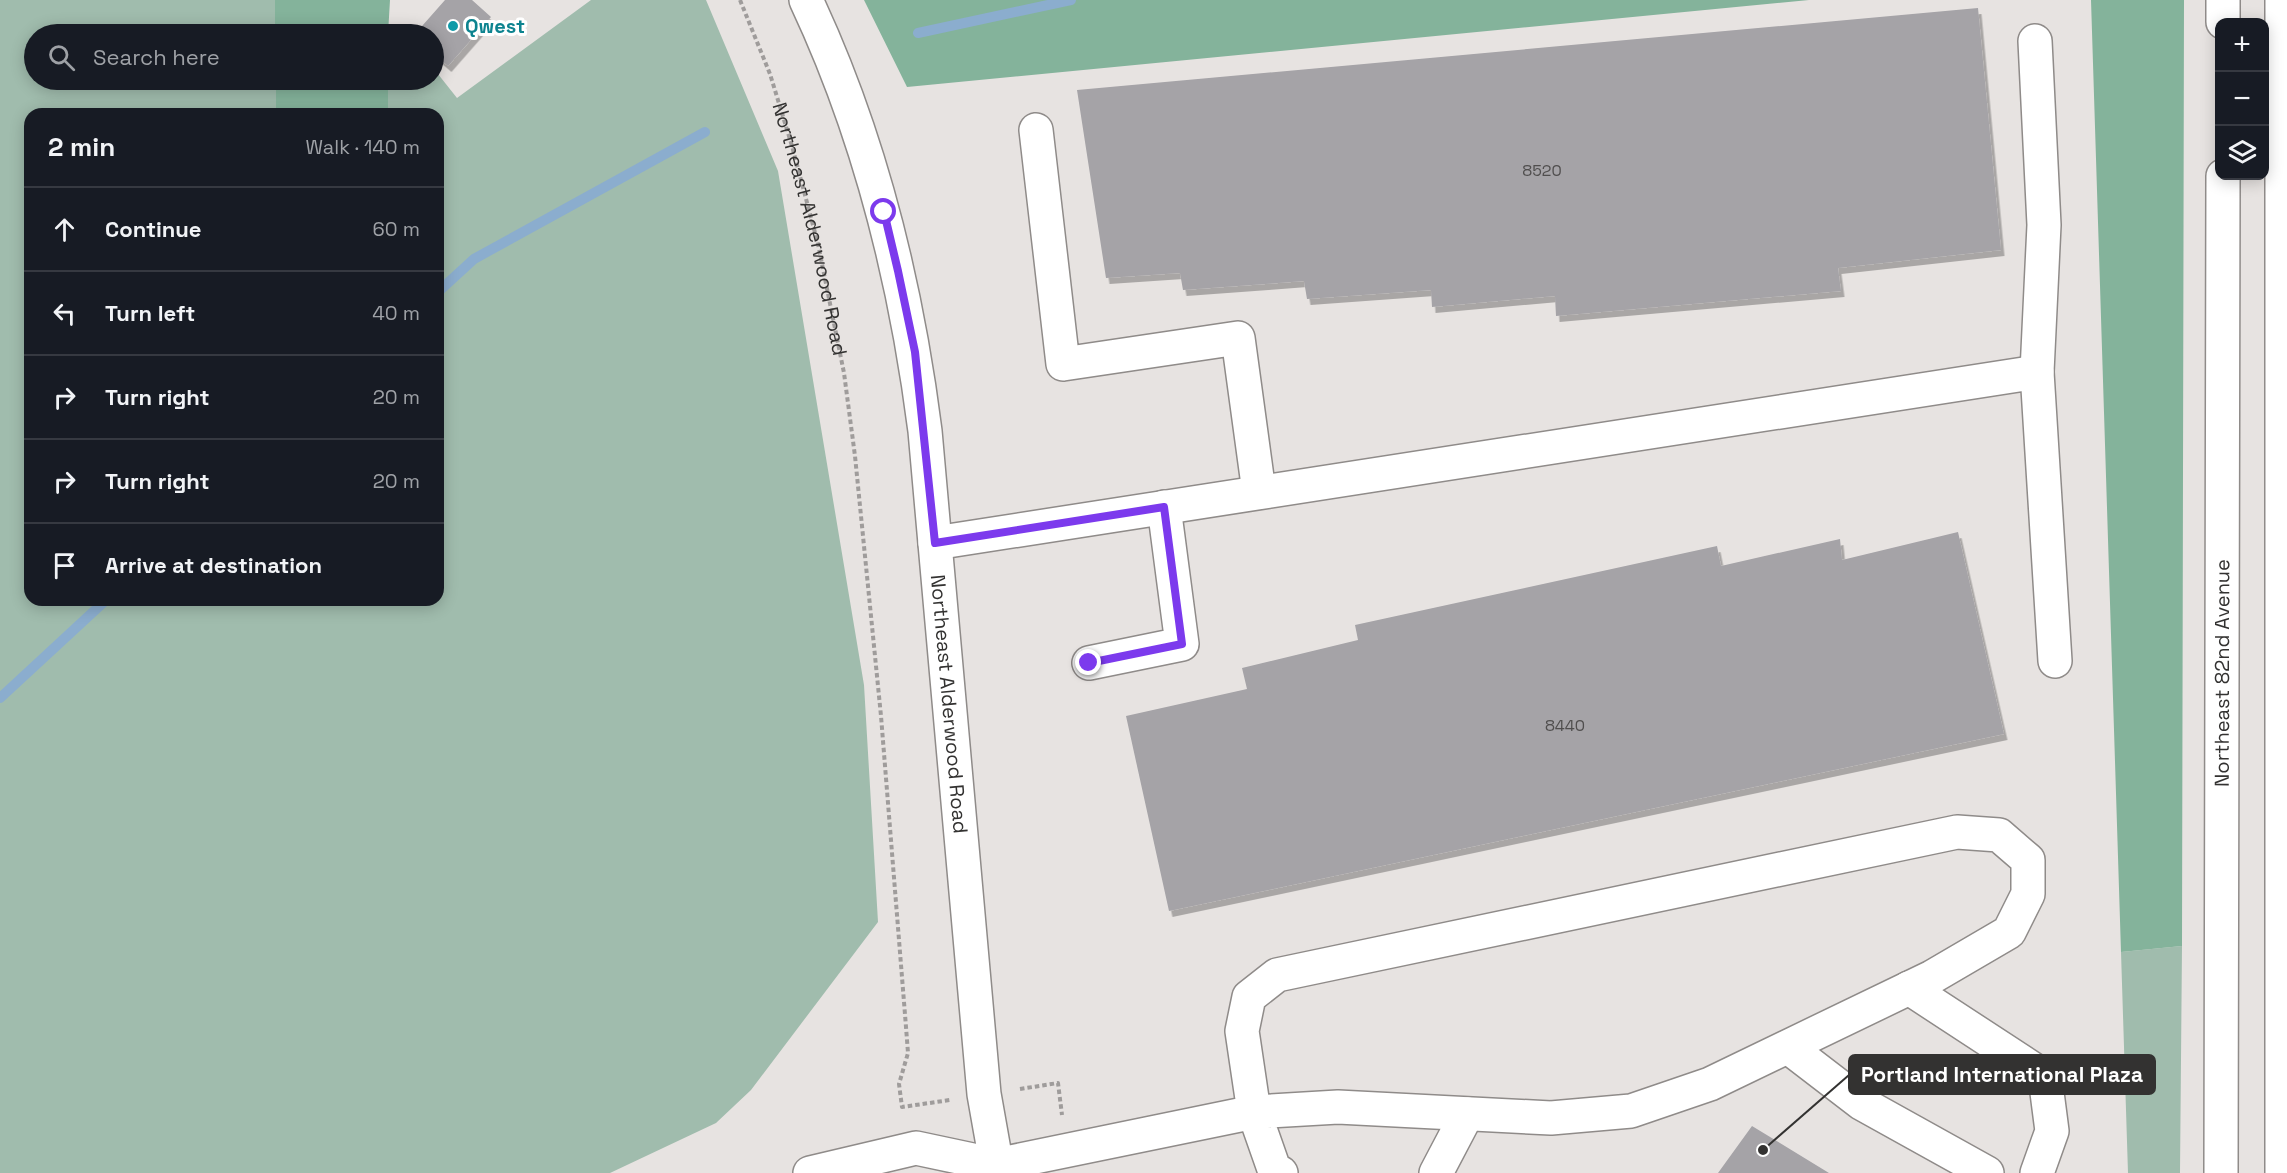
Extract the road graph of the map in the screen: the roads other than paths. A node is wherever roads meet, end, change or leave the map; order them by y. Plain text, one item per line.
1 (806, 0) edge
2 (2223, 0) edge
3 (2282, 0) edge
4 (2223, 18) edge
5 (2035, 41) dead end
6 (1036, 130) dead end
7 (2223, 180) edge
8 (2037, 372) junction
9 (1259, 492) junction
10 (1164, 507) junction
11 (935, 543) junction
12 (2055, 662) dead end
13 (1089, 663) dead end
14 (1909, 988) junction
15 (1788, 1047) junction
16 (1254, 1112) junction
17 (1467, 1114) junction
18 (992, 1170) edge
19 (810, 1173) edge
20 (1281, 1173) edge
21 (1436, 1173) edge
22 (1987, 1173) edge
23 (2037, 1173) edge
24 (2221, 1173) edge
25 (2282, 1173) edge

1 - 11 main road, Northeast Alderwood Road
2 - 4 main road
3 - 25 main road
5 - 8 main road
6 - 9 main road
7 - 24 main road, Northeast 82nd Avenue
8 - 9 main road
8 - 12 main road
9 - 10 main road
10 - 11 main road
10 - 13 main road
11 - 18 main road, Northeast Alderwood Road
14 - 15 main road
14 - 16 main road
14 - 23 main road
15 - 17 main road
15 - 22 main road
16 - 17 main road
16 - 18 main road
16 - 20 main road
17 - 21 main road
18 - 19 main road

